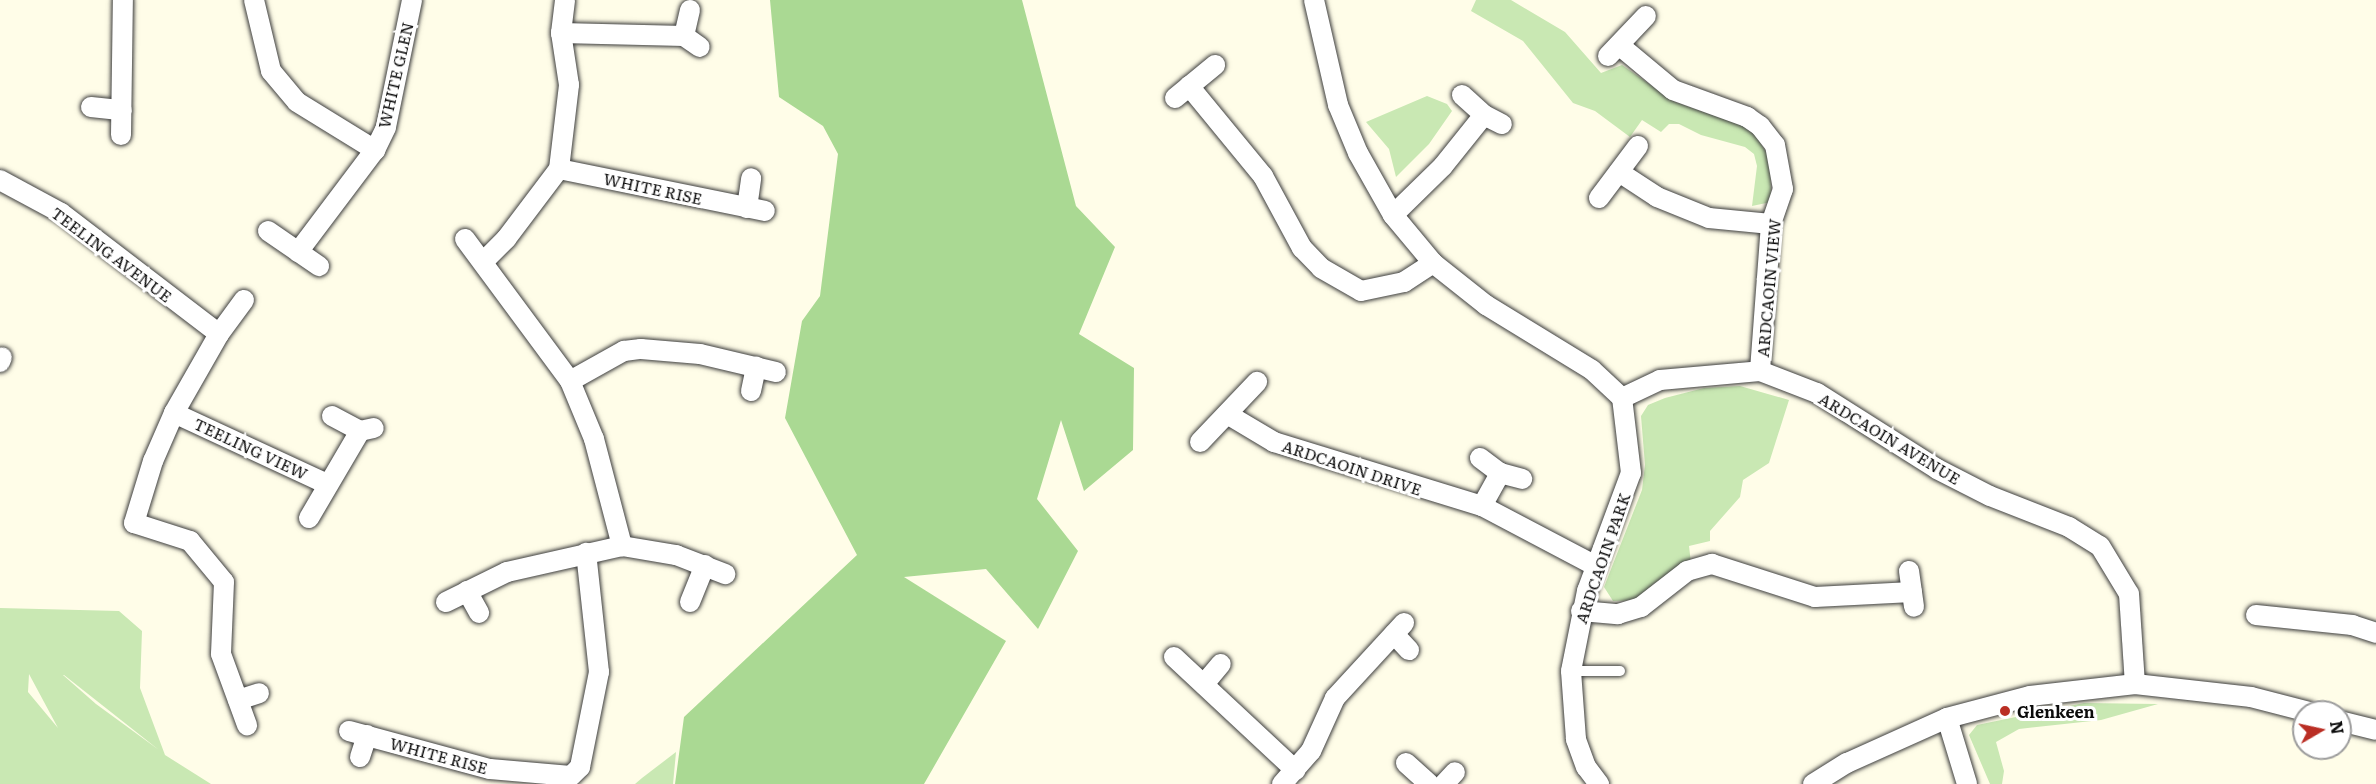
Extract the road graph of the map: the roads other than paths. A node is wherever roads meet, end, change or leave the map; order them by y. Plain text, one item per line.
1 (123, 0) edge
2 (254, 0) edge
3 (412, 0) edge
4 (565, 0) edge
5 (1314, 0) edge
6 (690, 10) dead end
7 (1646, 16) dead end
8 (561, 33) junction
9 (1215, 65) dead end
10 (1462, 95) dead end
11 (91, 107) dead end
12 (122, 110) junction
13 (1484, 115) junction
14 (1502, 124) dead end
15 (121, 135) dead end
16 (1638, 146) dead end
17 (375, 150) junction
18 (559, 169) junction
19 (1619, 171) junction
20 (751, 178) dead end
21 (0, 180) edge
22 (1599, 198) dead end
23 (1393, 215) junction
24 (1771, 224) junction
25 (268, 231) dead end
26 (465, 239) dead end
27 (298, 252) junction
28 (483, 262) junction
29 (1433, 263) junction
30 (319, 266) dead end
31 (244, 300) dead end
32 (219, 334) junction
33 (756, 367) junction
34 (1760, 371) junction
35 (776, 372) dead end
36 (570, 381) junction
37 (1257, 382) dead end
38 (751, 392) dead end
39 (1622, 398) junction
40 (174, 413) junction
41 (1227, 414) junction
42 (332, 416) dead end
43 (1200, 442) dead end
44 (1480, 458) dead end
45 (1500, 473) junction
46 (1522, 479) dead end
47 (327, 484) junction
48 (1482, 506) junction
49 (309, 518) dead end
50 (622, 546) junction
51 (586, 553) junction
52 (705, 565) junction
53 (1596, 566) junction
54 (1909, 571) dead end
55 (725, 574) dead end
56 (467, 591) junction
57 (446, 602) dead end
58 (690, 602) dead end
59 (1581, 610) junction
60 (480, 613) dead end
61 (2256, 615) dead end
62 (2376, 633) edge
63 (1409, 650) dead end
64 (1174, 657) dead end
65 (1221, 664) dead end
66 (1570, 671) junction
67 (1620, 671) dead end
68 (1204, 684) junction
69 (2135, 684) junction
70 (259, 693) dead end
71 (238, 700) junction
72 (2292, 707) edge
73 (1947, 718) junction
74 (2352, 724) edge
75 (247, 725) dead end
76 (2376, 730) edge
77 (360, 757) dead end
78 (1406, 763) dead end
79 (1288, 777) edge
80 (1429, 784) edge
81 (1599, 784) edge
82 (1813, 784) edge
83 (1967, 784) edge

1 - 12 street
2 - 17 street, WHITE GLEN
3 - 17 street, WHITE GLEN
4 - 8 street
5 - 23 street
6 - 8 street
7 - 24 street, ARDCAOIN VIEW
8 - 18 street
9 - 29 street
10 - 13 street
11 - 12 street
12 - 15 street
13 - 14 street
13 - 23 street
16 - 19 street
17 - 27 street, WHITE GLEN
18 - 20 street, WHITE RISE
18 - 28 street
19 - 22 street
19 - 24 street
21 - 32 street, TEELING AVENUE
23 - 29 street
24 - 34 street, ARDCAOIN VIEW
25 - 27 street
26 - 28 street
27 - 30 street
28 - 36 street
29 - 39 street
31 - 32 street
32 - 40 street
33 - 35 street
33 - 36 street
33 - 38 street
34 - 39 street, ARDCAOIN AVENUE
34 - 69 street, ARDCAOIN AVENUE
36 - 50 street
37 - 41 street
39 - 53 street, ARDCAOIN PARK
40 - 47 street, TEELING VIEW
40 - 71 street
41 - 43 street
41 - 48 street, ARDCAOIN DRIVE
42 - 47 street, TEELING VIEW
44 - 45 street
45 - 46 street
45 - 48 street
47 - 49 street, TEELING VIEW
48 - 53 street, ARDCAOIN DRIVE
50 - 51 street
50 - 52 street
51 - 56 street
51 - 77 street, WHITE RISE
52 - 55 street
52 - 58 street
53 - 59 street, ARDCAOIN PARK
54 - 59 street
56 - 57 street
56 - 60 street
59 - 66 street, ARDCAOIN PARK
61 - 62 street
63 - 79 street
64 - 68 street
65 - 68 street
66 - 67 lane
66 - 81 street, ARDCAOIN PARK
68 - 79 street
69 - 72 street
69 - 73 street
70 - 71 street
71 - 75 street
73 - 82 street
73 - 83 street
74 - 76 street
78 - 80 street

